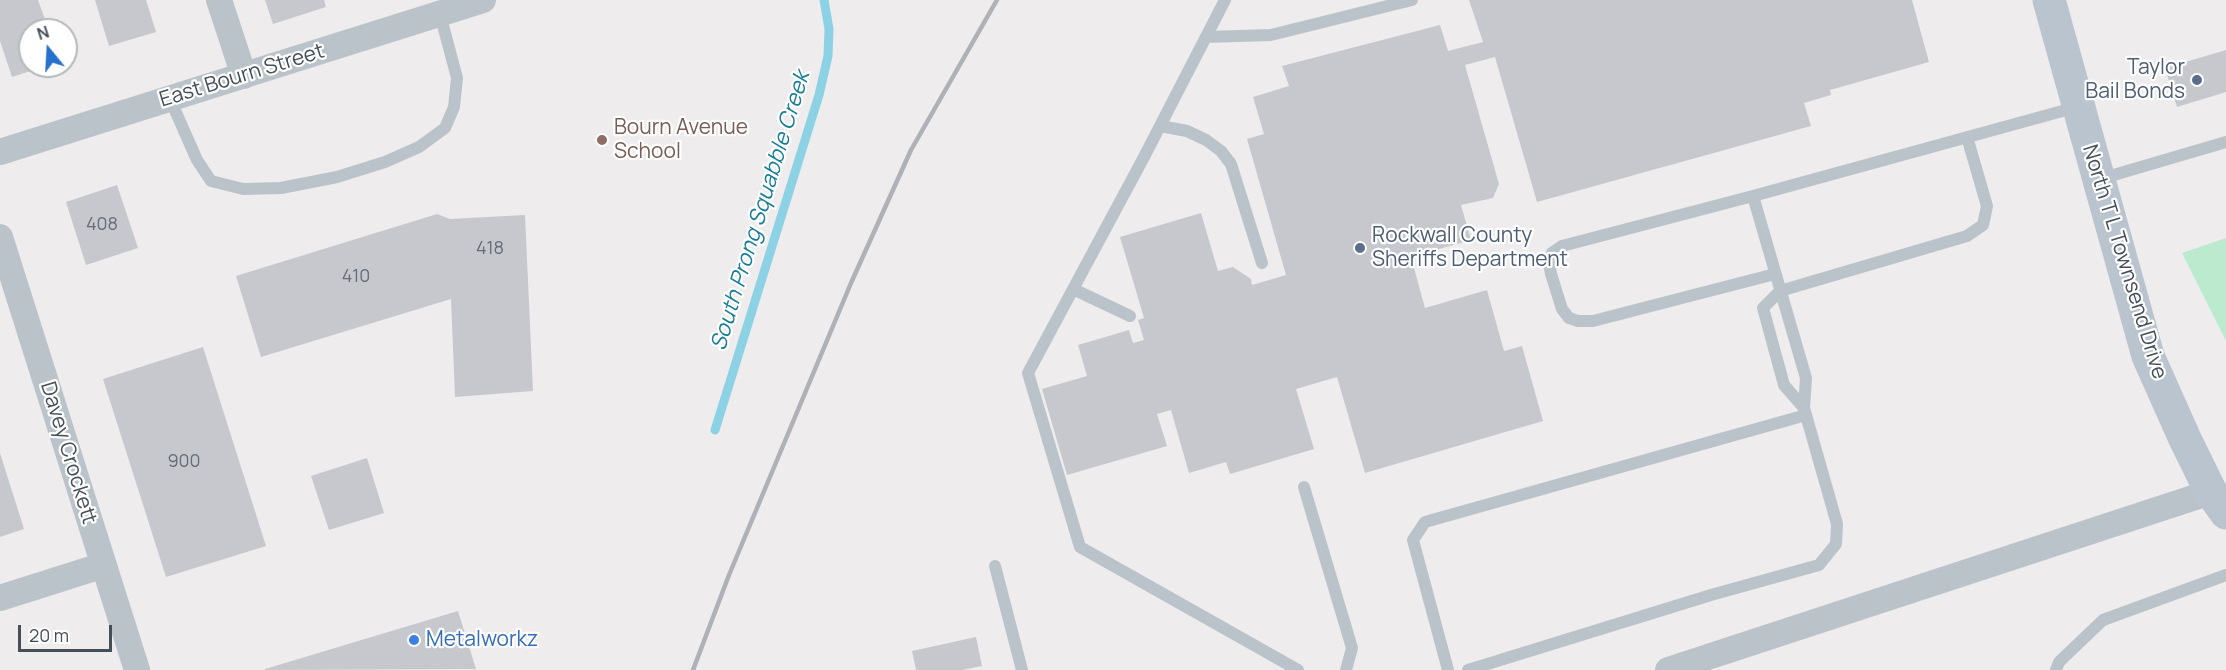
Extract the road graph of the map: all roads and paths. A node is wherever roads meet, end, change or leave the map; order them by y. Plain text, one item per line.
1 (219, 0) edge
2 (483, 0) edge
3 (1225, 0) edge
4 (1412, 0) edge
5 (2049, 0) edge
6 (440, 14) junction
7 (1206, 38) junction
8 (244, 76) junction
9 (170, 99) junction
10 (2078, 107) junction
11 (1160, 126) junction
12 (1967, 137) junction
13 (2226, 142) edge
14 (0, 152) edge
15 (2099, 179) junction
16 (1753, 196) junction
17 (0, 237) edge
18 (1262, 263) dead end
19 (1775, 274) junction
20 (1073, 289) junction
21 (1780, 291) junction
22 (1130, 316) dead end
23 (1805, 412) junction
24 (1304, 487) dead end
25 (2219, 502) edge
26 (104, 566) junction
27 (995, 566) dead end
28 (2226, 575) edge
29 (0, 598) edge
30 (137, 670) edge
31 (1022, 670) edge
32 (1298, 670) edge
33 (1346, 670) edge
34 (1448, 670) edge
35 (1468, 670) edge
36 (1668, 670) edge
37 (2056, 670) edge

1 - 8 street
2 - 6 street, East Bourn Street
3 - 7 lane
4 - 7 lane
5 - 10 street, North T L Townsend Drive
6 - 8 street, East Bourn Street
6 - 9 lane
7 - 11 lane
8 - 9 street, East Bourn Street
9 - 14 street, East Bourn Street
10 - 12 lane
10 - 15 street, North T L Townsend Drive
11 - 18 lane
11 - 20 lane
12 - 16 lane
12 - 21 lane
13 - 15 lane
15 - 25 street, North T L Townsend Drive
16 - 19 lane
16 - 19 lane
17 - 26 street, Davey Crockett
19 - 21 lane
20 - 22 lane
20 - 32 lane
21 - 23 lane
21 - 23 lane
23 - 34 lane
23 - 35 lane
24 - 33 lane
25 - 36 street
26 - 29 street
26 - 30 street, Davey Crockett
27 - 31 lane
28 - 37 lane

